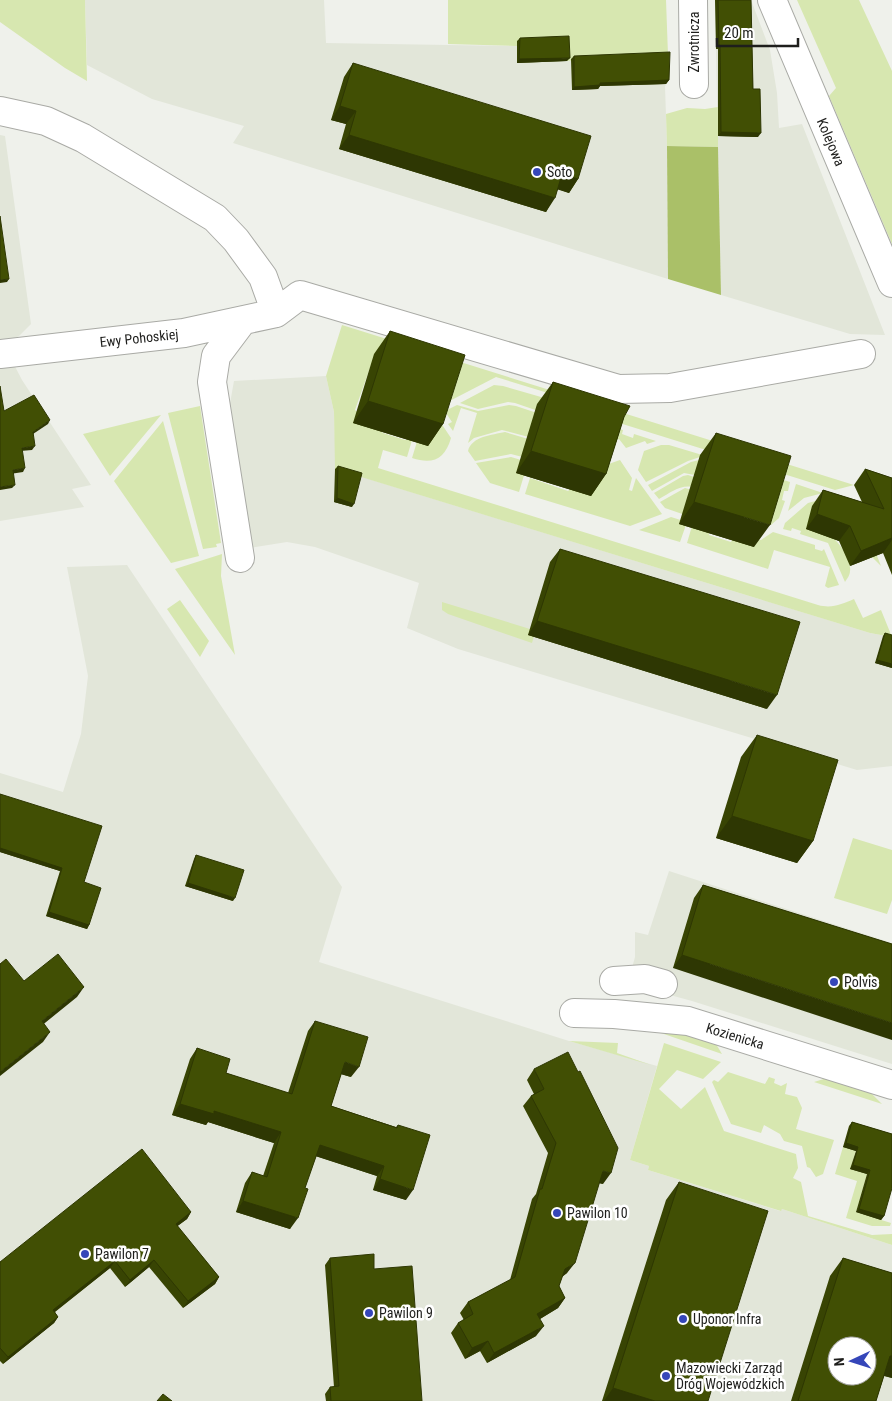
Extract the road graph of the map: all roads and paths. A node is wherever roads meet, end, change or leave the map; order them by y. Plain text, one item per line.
1 (694, 0) edge
2 (772, 0) edge
3 (694, 84) dead end
4 (0, 111) edge
5 (892, 283) edge
6 (276, 313) junction
7 (243, 320) junction
8 (4, 354) edge
9 (861, 354) dead end
10 (240, 558) dead end
11 (614, 981) dead end
12 (663, 984) dead end
13 (574, 1013) dead end
14 (892, 1085) edge

1 - 3 street, Zwrotnicza
2 - 5 street, Kolejowa
4 - 6 street
6 - 7 street, Ewy Pohoskiej
6 - 9 street
7 - 8 street, Ewy Pohoskiej
7 - 10 street
11 - 12 street
13 - 14 street, Kozienicka

